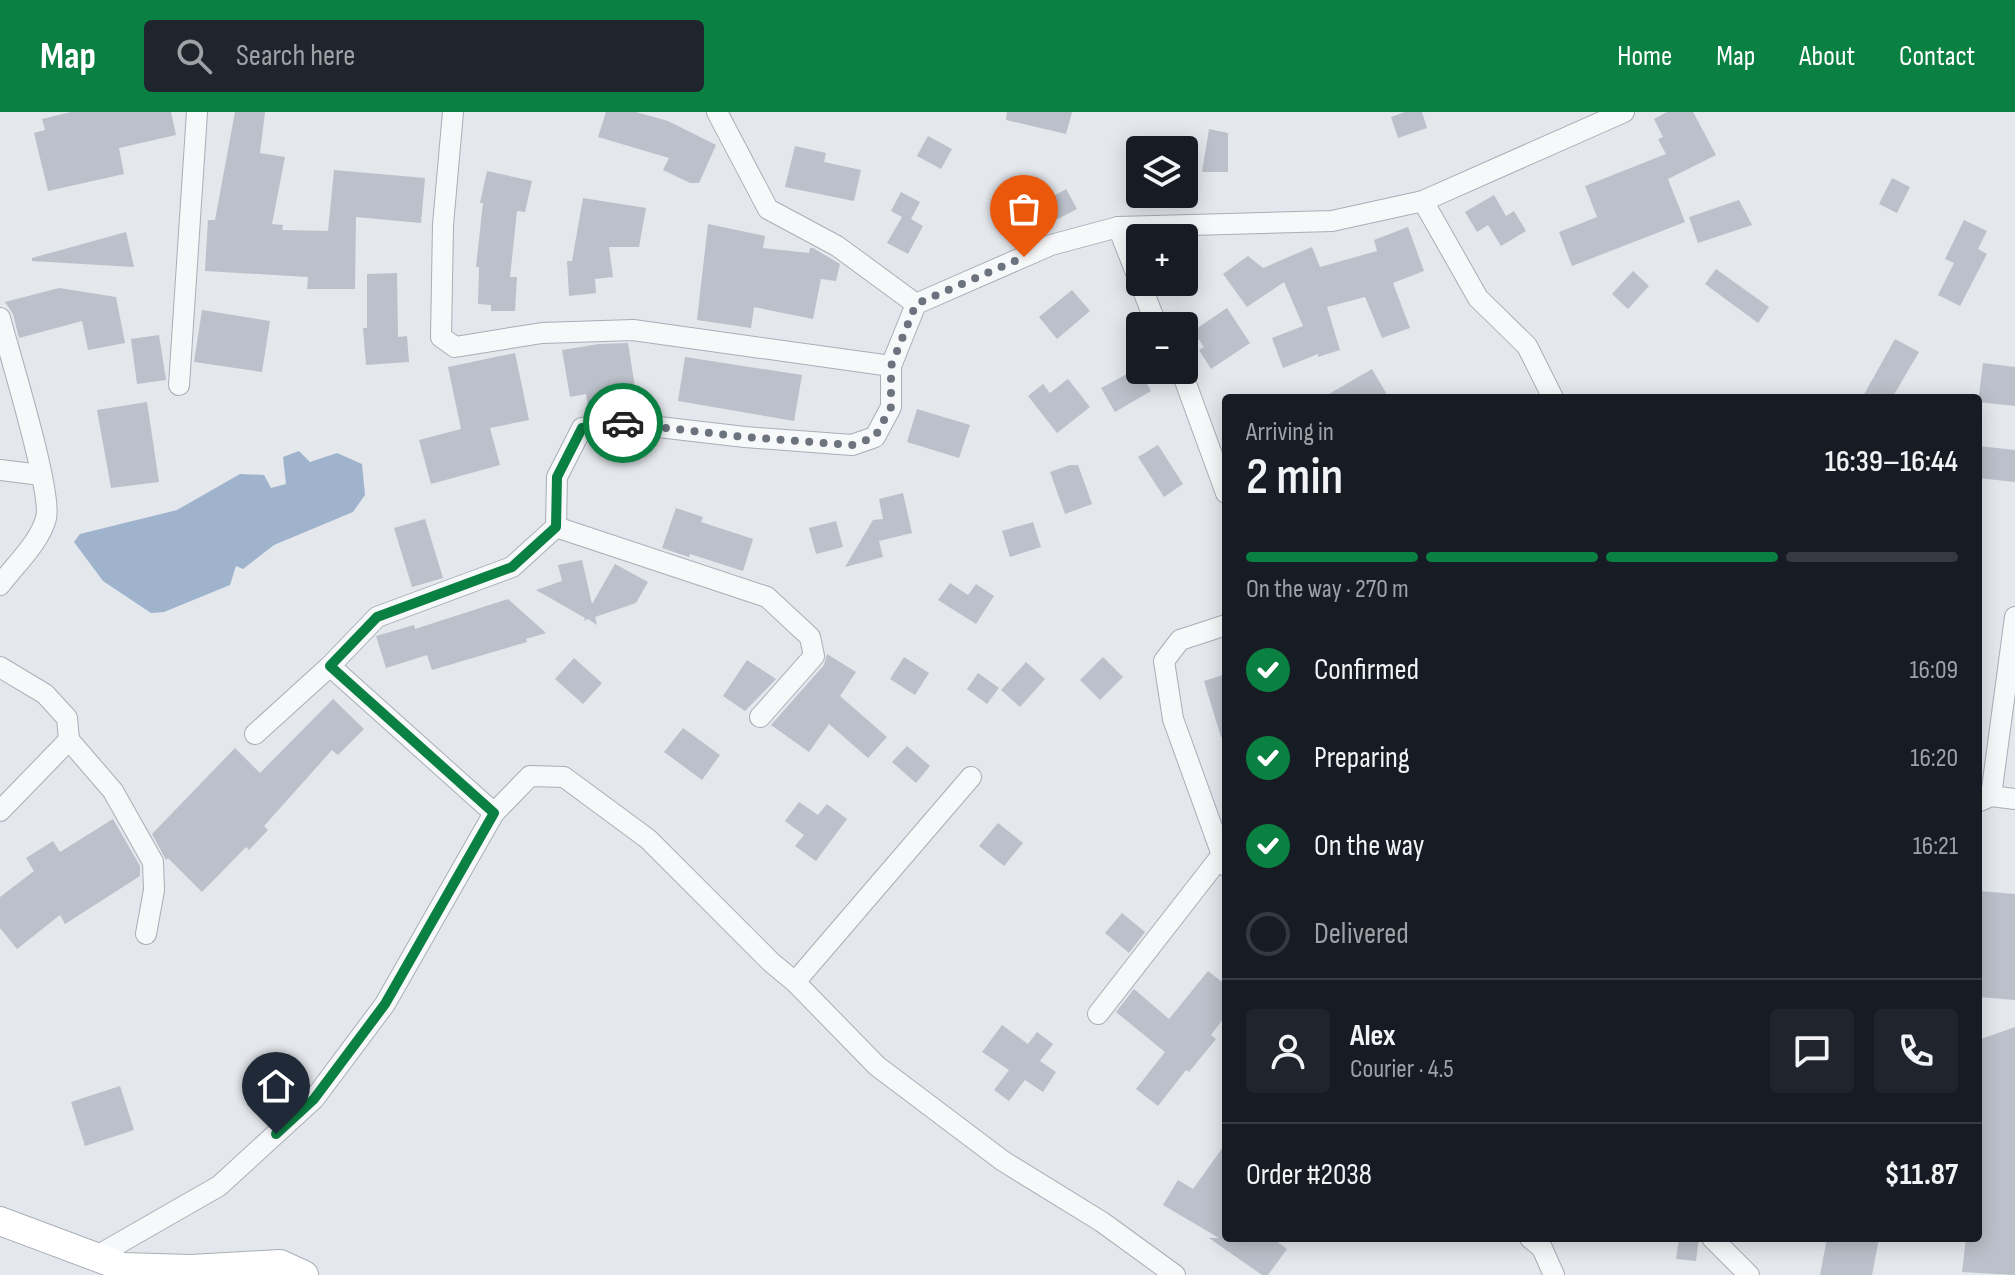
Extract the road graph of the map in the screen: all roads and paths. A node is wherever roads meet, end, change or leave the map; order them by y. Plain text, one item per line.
1 (197, 112) edge
2 (453, 112) edge
3 (717, 112) edge
4 (1624, 112) edge
5 (1423, 201) junction
6 (1118, 227) junction
7 (916, 304) junction
8 (1151, 312) edge
9 (0, 318) edge
10 (891, 366) junction
11 (1186, 384) edge
12 (179, 385) dead end
13 (1551, 394) edge
14 (0, 470) edge
15 (41, 475) junction
16 (1222, 482) edge
17 (556, 527) junction
18 (0, 585) edge
19 (2015, 617) edge
20 (1222, 626) edge
21 (330, 666) junction
22 (0, 667) edge
23 (760, 717) dead end
24 (255, 734) dead end
25 (69, 740) junction
26 (971, 777) dead end
27 (1984, 799) edge
28 (2015, 799) edge
29 (0, 811) edge
30 (494, 813) junction
31 (1222, 855) edge
32 (1222, 863) edge
33 (146, 934) dead end
34 (795, 982) junction
35 (1098, 1014) dead end
36 (0, 1221) edge
37 (1535, 1242) edge
38 (1716, 1242) edge
39 (95, 1257) junction
40 (304, 1275) edge
41 (1175, 1275) edge
42 (1554, 1275) edge
43 (1749, 1275) edge

1 - 12 street
2 - 10 street
3 - 7 street
4 - 5 street
5 - 6 street
5 - 13 street
6 - 7 street
6 - 8 street
7 - 10 street
9 - 15 street
10 - 17 street
11 - 16 street
14 - 15 street
15 - 18 street
17 - 21 street
17 - 23 street
19 - 27 street
20 - 31 street
21 - 24 street
21 - 30 street
22 - 25 street
25 - 29 street
25 - 33 street
26 - 34 street
27 - 28 street
30 - 34 street
30 - 39 street
32 - 35 street
34 - 41 street
36 - 39 main road
37 - 42 street
38 - 43 street
39 - 40 main road

